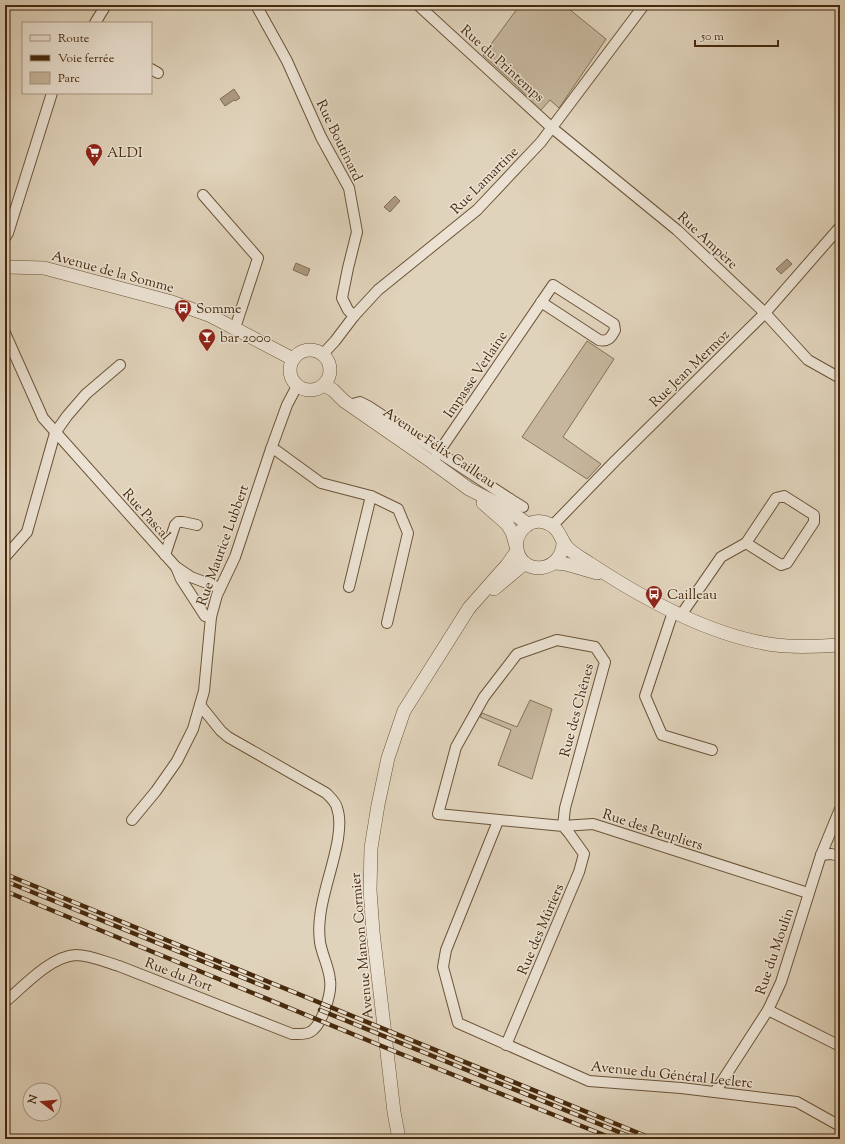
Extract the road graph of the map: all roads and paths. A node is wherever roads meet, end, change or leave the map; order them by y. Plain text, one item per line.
1 (106, 5) edge
2 (256, 5) edge
3 (418, 5) edge
4 (644, 5) edge
5 (96, 22) edge
6 (52, 94) edge
7 (551, 127) junction
8 (203, 195) dead end
9 (840, 227) edge
10 (5, 238) edge
11 (6, 267) edge
12 (541, 302) junction
13 (765, 313) junction
14 (354, 316) junction
15 (235, 328) junction
16 (5, 333) edge
17 (8, 349) edge
18 (323, 354) junction
19 (293, 359) junction
20 (120, 365) dead end
21 (840, 378) edge
22 (324, 385) junction
23 (297, 386) junction
24 (55, 433) junction
25 (271, 449) junction
26 (436, 457) junction
27 (469, 489) junction
28 (371, 496) junction
29 (506, 503) junction
30 (523, 507) dead end
31 (528, 524) junction
32 (197, 525) dead end
33 (553, 525) junction
34 (563, 541) junction
35 (746, 543) junction
36 (517, 551) junction
37 (165, 555) junction
38 (5, 557) edge
39 (525, 563) junction
40 (555, 563) junction
41 (176, 568) junction
42 (610, 577) junction
43 (349, 587) dead end
44 (220, 588) junction
45 (677, 613) junction
46 (211, 617) junction
47 (387, 623) dead end
48 (458, 626) junction
49 (840, 645) edge
50 (200, 705) junction
51 (712, 750) dead end
52 (840, 809) edge
53 (438, 814) joint
54 (132, 820) dead end
55 (498, 821) junction
56 (563, 826) junction
57 (821, 855) junction
58 (840, 856) edge
59 (808, 893) junction
60 (5, 1002) edge
61 (768, 1010) junction
62 (506, 1046) junction
63 (840, 1046) edge
64 (715, 1092) junction
65 (840, 1126) edge
66 (399, 1139) edge

1 - 5 street
2 - 14 street, Rue Boutinard
3 - 7 street, Rue du Printemps
4 - 7 street, Rue Lamartine
6 - 10 street
7 - 13 street, Rue Ampère
7 - 14 street, Rue Lamartine
8 - 15 street
9 - 13 street, Rue Jean Mermoz
11 - 15 street, Avenue de la Somme
12 - 12 street, Impasse Verlaine
12 - 26 street, Impasse Verlaine
13 - 21 street, Rue Ampère
13 - 33 street, Rue Jean Mermoz
14 - 18 street, Rue Lamartine
15 - 19 street, Avenue de la Somme
16 - 17 street, Rue Pascal
17 - 24 street, Rue Pascal
18 - 19 street
18 - 22 street
19 - 23 street
20 - 24 street
22 - 23 street
22 - 26 street, Avenue Félix Cailleau
23 - 25 street, Rue Maurice Lubbert
24 - 37 street, Rue Pascal
24 - 38 street
25 - 28 street
25 - 44 street, Rue Maurice Lubbert
26 - 27 street, Avenue Félix Cailleau
26 - 29 street
27 - 29 street, Avenue Félix Cailleau
27 - 36 street
28 - 43 street
28 - 47 street
29 - 30 street
29 - 31 street, Avenue Félix Cailleau
31 - 33 street
31 - 36 street
32 - 37 street
33 - 34 street
34 - 40 street
34 - 42 street
35 - 35 street
35 - 45 street
36 - 39 street
36 - 48 street, Avenue Manon Cormier
37 - 41 street, Rue Pascal
39 - 40 street
39 - 48 street, Avenue Manon Cormier
40 - 42 street
41 - 44 street
41 - 46 street, Rue Pascal
42 - 45 street
44 - 46 street, Rue Maurice Lubbert
45 - 49 street
45 - 51 street
46 - 50 street, Rue Maurice Lubbert
48 - 66 street, Avenue Manon Cormier
50 - 54 street, Rue Maurice Lubbert
50 - 60 street, Rue du Port
52 - 57 street, Rue du Moulin
53 - 55 street, Rue des Peupliers
53 - 56 street, Rue des Chênes
55 - 56 street, Rue des Peupliers
55 - 62 street, Avenue du Général Leclerc
56 - 59 street, Rue des Peupliers
56 - 62 street, Rue des Mûriers
57 - 58 street
57 - 59 street, Rue du Moulin
59 - 61 street, Rue du Moulin
61 - 63 street
61 - 64 street, Rue du Moulin
62 - 64 street, Avenue du Général Leclerc
64 - 65 street, Avenue du Général Leclerc

